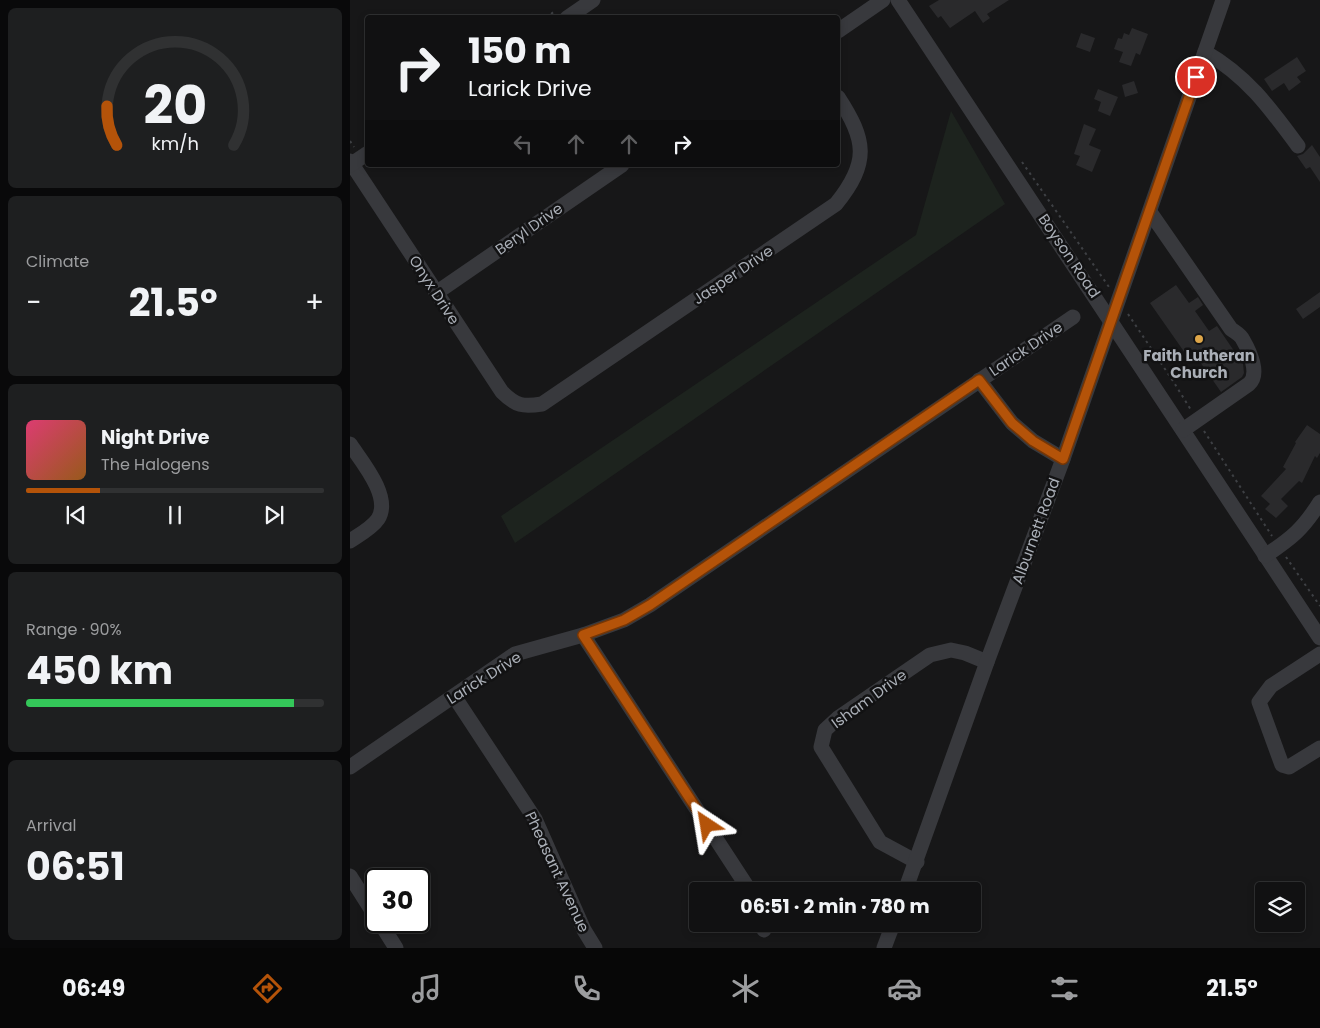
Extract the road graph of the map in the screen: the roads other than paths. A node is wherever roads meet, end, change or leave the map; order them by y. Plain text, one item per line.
1 (593, 0) edge
2 (883, 0) edge
3 (898, 0) edge
4 (1223, 0) edge
5 (571, 15) edge
6 (840, 30) edge
7 (1205, 52) junction
8 (840, 100) edge
9 (1298, 146) dead end
10 (365, 155) edge
11 (351, 163) edge
12 (619, 167) edge
13 (1150, 212) junction
14 (436, 293) junction
15 (1073, 317) dead end
16 (1112, 321) junction
17 (979, 380) junction
18 (528, 406) joint
19 (1183, 430) junction
20 (350, 444) edge
21 (1063, 459) junction
22 (1320, 502) edge
23 (350, 541) edge
24 (1265, 556) junction
25 (583, 635) junction
26 (1320, 638) edge
27 (1320, 654) edge
28 (987, 662) junction
29 (454, 696) junction
30 (1320, 748) edge
31 (350, 767) edge
32 (917, 862) junction
33 (350, 876) edge
34 (744, 882) edge
35 (909, 882) edge
36 (365, 900) edge
37 (890, 932) edge
38 (387, 933) edge
39 (396, 948) edge
40 (595, 948) edge
41 (884, 948) edge

1 - 5 street
2 - 6 street
3 - 16 street, Boyson Road
4 - 7 street, Alburnett Road
7 - 9 street
7 - 13 street, Alburnett Road
8 - 18 street, Jasper Drive
10 - 11 street
11 - 14 street, Onyx Drive
12 - 14 street, Beryl Drive
13 - 16 street, Alburnett Road
13 - 19 street
14 - 18 street, Onyx Drive
15 - 17 street, Larick Drive
16 - 19 street, Boyson Road
16 - 21 street, Alburnett Road
17 - 21 street, Larick Drive
17 - 25 street, Larick Drive
19 - 24 street, Boyson Road
20 - 23 street
21 - 28 street, Alburnett Road
22 - 24 street
24 - 26 street, Boyson Road
25 - 29 street, Larick Drive
25 - 34 street
27 - 30 street
28 - 32 street, Alburnett Road
28 - 32 street, Isham Drive
29 - 31 street, Larick Drive
29 - 40 street, Pheasant Avenue
32 - 35 street, Alburnett Road
33 - 36 street
37 - 41 street
38 - 39 street

